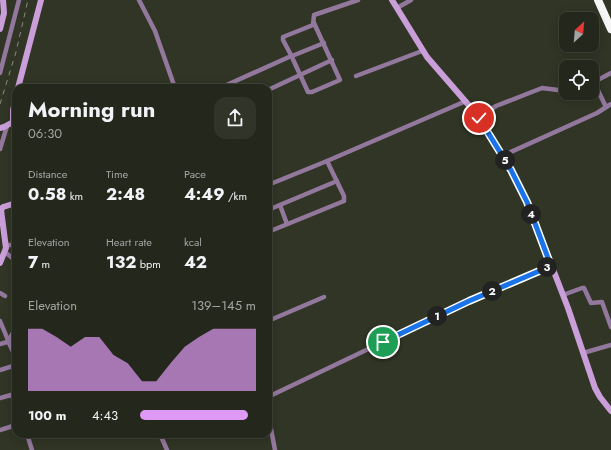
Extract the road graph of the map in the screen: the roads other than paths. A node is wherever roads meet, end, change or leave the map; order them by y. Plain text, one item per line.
1 (4, 0) edge
2 (19, 0) edge
3 (42, 0) edge
4 (139, 0) edge
5 (358, 0) edge
6 (392, 0) edge
7 (411, 0) edge
8 (598, 0) edge
9 (397, 8) junction
10 (314, 23) junction
11 (0, 29) edge
12 (611, 29) edge
13 (324, 43) junction
14 (422, 51) junction
15 (291, 56) junction
16 (332, 60) junction
17 (0, 73) edge
18 (611, 73) edge
19 (300, 76) junction
20 (356, 76) dead end
21 (599, 79) edge
22 (19, 84) edge
23 (175, 84) edge
24 (229, 84) edge
25 (272, 88) edge
26 (559, 90) edge
27 (599, 94) edge
28 (466, 101) junction
29 (611, 104) edge
30 (606, 107) junction
31 (479, 118) junction
32 (3, 127) edge
33 (0, 149) edge
34 (502, 156) junction
35 (327, 161) junction
36 (337, 181) junction
37 (272, 183) edge
38 (12, 204) edge
39 (280, 205) junction
40 (0, 208) edge
41 (272, 208) edge
42 (287, 224) junction
43 (272, 230) edge
44 (6, 245) junction
45 (12, 245) edge
46 (5, 252) junction
47 (12, 256) edge
48 (0, 263) edge
49 (551, 266) junction
50 (0, 293) edge
51 (563, 295) junction
52 (6, 296) dead end
53 (324, 297) dead end
54 (272, 319) edge
55 (0, 321) edge
56 (611, 327) edge
57 (12, 334) edge
58 (8, 341) junction
59 (0, 344) edge
60 (611, 345) edge
61 (12, 350) edge
62 (584, 353) junction
63 (12, 366) edge
64 (0, 370) edge
65 (12, 395) edge
66 (272, 395) edge
67 (0, 398) edge
68 (611, 411) edge
69 (12, 426) edge
70 (0, 430) edge
71 (272, 434) edge
72 (28, 438) edge
73 (162, 438) edge
74 (32, 450) edge
75 (167, 450) edge
76 (275, 450) edge

1 - 11 street
2 - 17 street
3 - 22 street
4 - 23 street
5 - 10 street
6 - 9 street
7 - 9 street
8 - 12 highway
9 - 14 street
10 - 13 street
10 - 15 street
13 - 15 street
13 - 16 street
14 - 20 street
14 - 28 street
15 - 19 street
15 - 24 street
16 - 19 street
16 - 19 street
18 - 21 street
19 - 25 street
26 - 31 street
27 - 30 street
28 - 31 street
28 - 35 street
29 - 30 street
30 - 34 street
31 - 34 street
32 - 33 street
34 - 49 street
35 - 36 street
35 - 37 street
36 - 39 street
36 - 42 street
38 - 40 street
39 - 41 street
39 - 42 street
40 - 44 street
42 - 43 street
44 - 45 street
44 - 46 street
46 - 47 street
46 - 48 street
49 - 51 street
49 - 66 street
50 - 52 street
51 - 56 street
51 - 62 street
53 - 54 street
55 - 58 street
57 - 58 street
58 - 59 street
58 - 61 street
60 - 62 street
62 - 68 street
63 - 64 street
65 - 67 street
69 - 70 street
71 - 76 street
72 - 74 street
73 - 75 street

